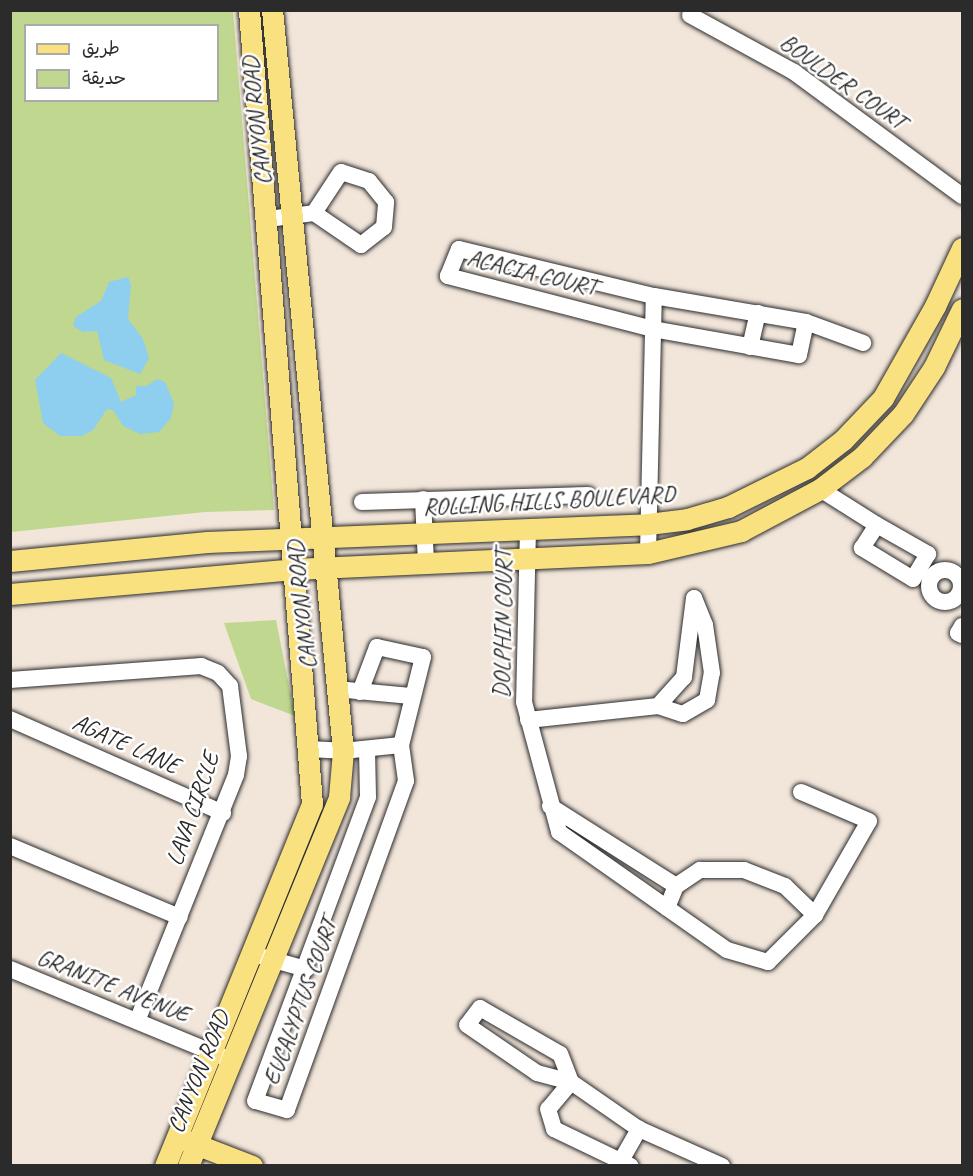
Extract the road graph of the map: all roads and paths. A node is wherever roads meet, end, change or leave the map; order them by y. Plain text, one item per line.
1 (249, 10) edge
2 (272, 10) edge
3 (690, 15) dead end
4 (963, 196) edge
5 (314, 213) junction
6 (292, 216) junction
7 (268, 219) junction
8 (963, 248) edge
9 (654, 296) junction
10 (935, 306) junction
11 (758, 313) junction
12 (961, 316) edge
13 (806, 322) junction
14 (653, 329) junction
15 (863, 343) dead end
16 (750, 347) junction
17 (820, 489) junction
18 (588, 495) dead end
19 (423, 499) junction
20 (362, 502) dead end
21 (648, 524) junction
22 (877, 525) junction
23 (528, 530) junction
24 (426, 534) junction
25 (292, 539) junction
26 (320, 540) junction
27 (648, 552) junction
28 (529, 559) junction
29 (10, 561) edge
30 (426, 562) junction
31 (323, 568) junction
32 (294, 569) junction
33 (926, 571) junction
34 (10, 594) edge
35 (960, 599) edge
36 (963, 626) edge
37 (963, 635) edge
38 (10, 680) edge
39 (336, 690) junction
40 (360, 692) junction
41 (411, 696) junction
42 (658, 706) junction
43 (10, 719) edge
44 (528, 720) junction
45 (401, 745) junction
46 (308, 749) junction
47 (367, 749) junction
48 (343, 751) junction
49 (801, 792) dead end
50 (550, 806) junction
51 (223, 813) junction
52 (10, 846) edge
53 (676, 886) junction
54 (667, 908) junction
55 (815, 915) junction
56 (180, 917) junction
57 (250, 957) junction
58 (273, 958) junction
59 (10, 969) edge
60 (306, 969) junction
61 (137, 1021) junction
62 (211, 1052) junction
63 (231, 1060) junction
64 (571, 1082) junction
65 (639, 1129) junction
66 (176, 1138) junction
67 (198, 1142) junction
68 (623, 1164) edge
69 (165, 1166) edge
70 (188, 1166) edge
71 (252, 1166) edge
72 (722, 1166) edge

1 - 7 main road, CANYON ROAD
2 - 6 main road, CANYON ROAD
3 - 4 street, BOULDER COURT
5 - 5 street
5 - 6 street
6 - 7 street
6 - 26 main road, CANYON ROAD
7 - 25 main road, CANYON ROAD
8 - 10 main road, ROLLING HILLS BOULEVARD
9 - 11 street, ACACIA COURT
9 - 14 street
9 - 14 street, ACACIA COURT
10 - 12 street
10 - 21 main road, ROLLING HILLS BOULEVARD
11 - 13 street, ACACIA COURT
11 - 16 street
12 - 17 main road
13 - 15 street, ACACIA COURT
13 - 16 street, ACACIA COURT
14 - 16 street, ACACIA COURT
14 - 21 street
17 - 22 street
17 - 27 main road
18 - 19 street
19 - 20 street
19 - 24 street
21 - 23 main road, ROLLING HILLS BOULEVARD
21 - 27 street
22 - 33 street
22 - 33 street
23 - 24 main road, ROLLING HILLS BOULEVARD
23 - 28 street, DOLPHIN COURT
24 - 26 main road, ROLLING HILLS BOULEVARD
24 - 30 street
25 - 26 main road, ROLLING HILLS BOULEVARD
25 - 29 main road, ROLLING HILLS BOULEVARD
25 - 32 main road, CANYON ROAD
26 - 31 main road, CANYON ROAD
27 - 28 main road
28 - 30 main road
28 - 44 street, DOLPHIN COURT
30 - 31 main road
31 - 32 main road
31 - 39 main road, CANYON ROAD
32 - 34 main road
32 - 46 main road, CANYON ROAD
33 - 35 street
36 - 37 street
38 - 51 street, LAVA CIRCLE
39 - 40 street
39 - 48 main road, CANYON ROAD
40 - 41 street
40 - 41 street, EUCALYPTUS COURT
41 - 45 street, EUCALYPTUS COURT
42 - 42 street, DOLPHIN COURT
42 - 44 street, DOLPHIN COURT
43 - 51 street, AGATE LANE
44 - 50 street, DOLPHIN COURT
45 - 47 street
45 - 60 street, EUCALYPTUS COURT
46 - 48 street
46 - 57 main road, CANYON ROAD
47 - 48 street
47 - 60 street, EUCALYPTUS COURT
48 - 58 main road, CANYON ROAD
49 - 55 street, DOLPHIN COURT
50 - 53 street
50 - 54 street, DOLPHIN COURT
51 - 56 street, LAVA CIRCLE
52 - 56 street
53 - 54 street
53 - 55 street
54 - 55 street, DOLPHIN COURT
56 - 61 street, LAVA CIRCLE
57 - 58 street, EUCALYPTUS COURT
57 - 62 main road, CANYON ROAD
58 - 60 street, EUCALYPTUS COURT
58 - 63 main road, CANYON ROAD
59 - 61 street, GRANITE AVENUE
61 - 62 street, GRANITE AVENUE
62 - 63 street, GRANITE AVENUE
62 - 66 main road, CANYON ROAD
63 - 67 main road, CANYON ROAD
64 - 64 street
64 - 65 street
64 - 68 street
65 - 68 street
65 - 72 street
66 - 67 main road
66 - 69 main road, CANYON ROAD
67 - 70 main road, CANYON ROAD
67 - 71 main road

